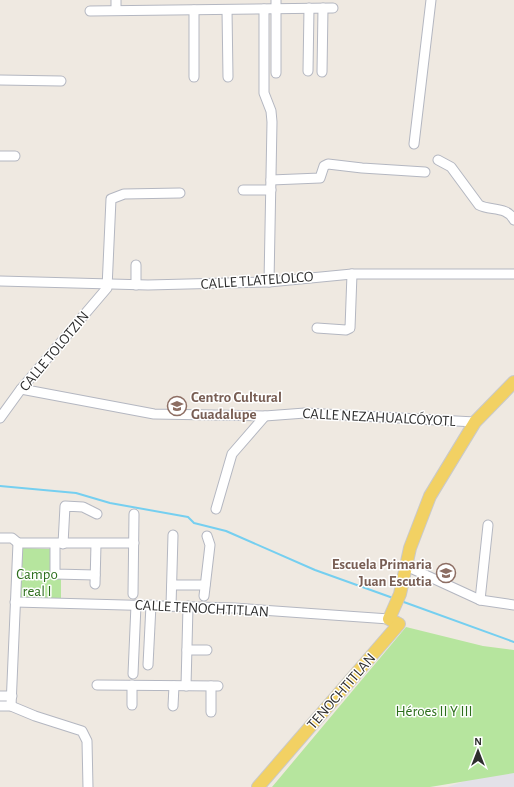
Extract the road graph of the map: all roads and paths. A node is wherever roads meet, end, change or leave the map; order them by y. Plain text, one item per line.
1 (116, 0) edge
2 (431, 0) edge
3 (276, 4) edge
4 (309, 8) junction
5 (323, 8) junction
6 (333, 8) dead end
7 (264, 9) junction
8 (116, 10) junction
9 (194, 10) junction
10 (227, 10) junction
11 (90, 11) dead end
12 (308, 71) dead end
13 (322, 72) dead end
14 (276, 73) dead end
15 (228, 76) dead end
16 (194, 77) dead end
17 (0, 80) edge
18 (62, 81) dead end
19 (414, 144) dead end
20 (0, 156) edge
21 (15, 156) dead end
22 (438, 160) dead end
23 (425, 172) dead end
24 (271, 180) junction
25 (243, 190) dead end
26 (271, 190) junction
27 (180, 193) dead end
28 (514, 220) edge
29 (136, 265) dead end
30 (352, 274) junction
31 (514, 274) edge
32 (0, 281) edge
33 (269, 282) junction
34 (108, 285) junction
35 (136, 285) junction
36 (317, 328) dead end
37 (514, 382) edge
38 (21, 389) junction
39 (265, 416) junction
40 (0, 418) edge
41 (476, 422) junction
42 (216, 509) dead end
43 (97, 514) dead end
44 (134, 514) dead end
45 (488, 525) dead end
46 (172, 535) dead end
47 (207, 536) dead end
48 (0, 538) edge
49 (18, 543) junction
50 (59, 544) junction
51 (96, 544) junction
52 (134, 544) junction
53 (406, 566) junction
54 (172, 585) junction
55 (205, 585) junction
56 (133, 594) dead end
57 (204, 596) dead end
58 (480, 600) junction
59 (15, 602) junction
60 (136, 605) junction
61 (151, 605) junction
62 (514, 605) edge
63 (171, 606) junction
64 (188, 606) junction
65 (394, 622) junction
66 (187, 650) junction
67 (207, 650) dead end
68 (148, 665) dead end
69 (133, 674) dead end
70 (97, 685) dead end
71 (132, 685) junction
72 (174, 686) junction
73 (186, 686) junction
74 (0, 696) edge
75 (12, 696) junction
76 (132, 705) dead end
77 (0, 706) edge
78 (11, 706) junction
79 (173, 706) dead end
80 (211, 712) dead end
81 (88, 787) edge
82 (258, 787) edge

1 - 8 street
2 - 19 street
3 - 4 street
3 - 7 street
3 - 14 street
4 - 5 street
4 - 12 street
5 - 6 street
5 - 13 street
7 - 10 street
7 - 24 street
8 - 9 street
8 - 11 street
9 - 10 street
9 - 16 street
10 - 15 street
17 - 18 street
20 - 21 street
22 - 28 street
23 - 24 street
24 - 26 street
25 - 26 street
26 - 33 street
27 - 34 street
29 - 35 street
30 - 31 street, CALLE TLATELOLCO
30 - 33 street, CALLE TLATELOLCO
30 - 36 street
32 - 34 street, CALLE TLATELOLCO
33 - 35 street, CALLE TLATELOLCO
34 - 35 street, CALLE TLATELOLCO
34 - 38 street, CALLE TOLOTZIN
37 - 41 main road, TENOCHTITLAN
38 - 39 street, CALLE NEZAHUALCÓYOTL
38 - 40 street, CALLE TOLOTZIN
39 - 41 street, CALLE NEZAHUALCÓYOTL
39 - 42 street
41 - 53 main road, TENOCHTITLAN
43 - 50 street
44 - 52 street
45 - 58 street
46 - 54 street
47 - 55 street
48 - 49 street
49 - 50 street
49 - 59 street
50 - 51 street
50 - 51 street
51 - 52 street
52 - 56 street
53 - 58 street
53 - 65 main road, TENOCHTITLAN
54 - 55 street
54 - 63 street
55 - 57 street
58 - 62 street
59 - 60 street, CALLE TENOCHTITLAN
59 - 75 street
60 - 61 street, CALLE TENOCHTITLAN
60 - 69 street
61 - 63 street, CALLE TENOCHTITLAN
61 - 68 street
63 - 64 street, CALLE TENOCHTITLAN
64 - 65 street, CALLE TENOCHTITLAN
64 - 66 street
65 - 82 main road, TENOCHTITLAN
66 - 67 street
66 - 73 street
70 - 71 street
71 - 72 street
71 - 76 street
72 - 73 street
72 - 79 street
73 - 80 street
74 - 75 street
75 - 78 street
77 - 78 street
78 - 81 street

